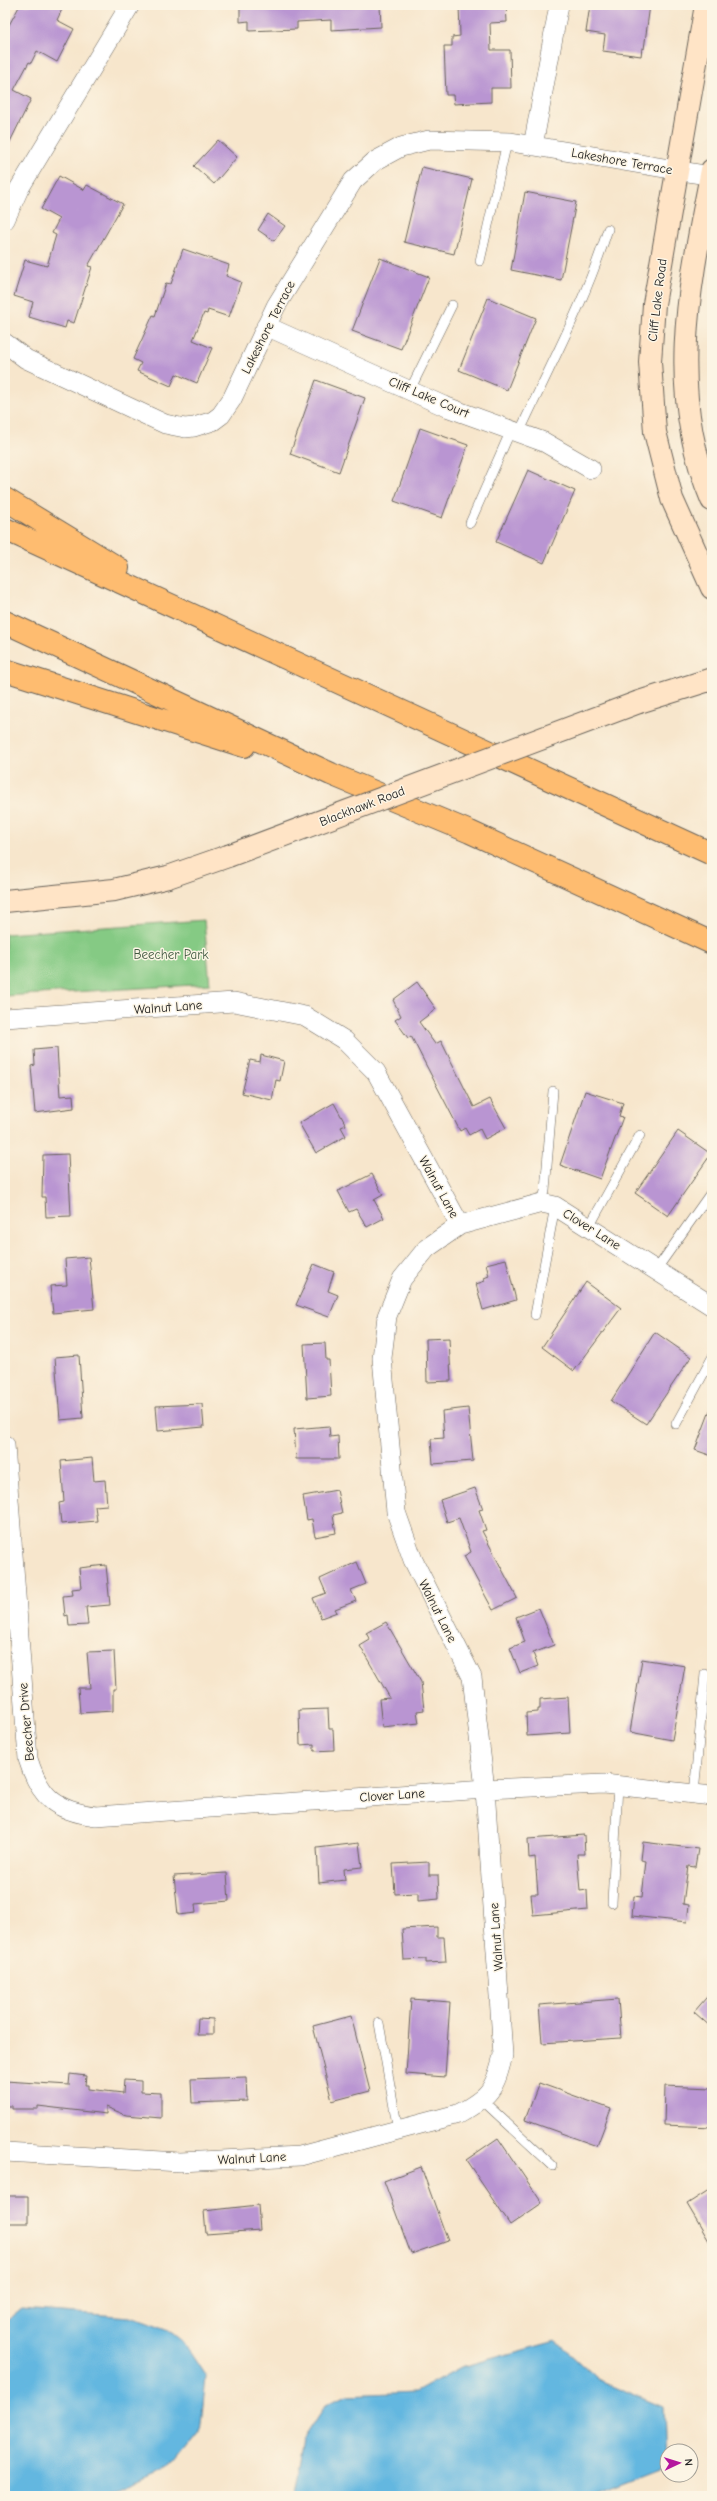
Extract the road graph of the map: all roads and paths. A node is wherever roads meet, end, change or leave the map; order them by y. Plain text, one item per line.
1 (130, 5) edge
2 (559, 5) edge
3 (706, 5) edge
4 (507, 142) junction
5 (534, 146) junction
6 (677, 170) junction
7 (711, 173) edge
8 (5, 220) edge
9 (608, 229) dead end
10 (480, 261) dead end
11 (452, 305) dead end
12 (266, 326) junction
13 (5, 343) edge
14 (410, 390) junction
15 (515, 432) junction
16 (591, 469) dead end
17 (5, 500) edge
18 (712, 500) edge
19 (470, 523) dead end
20 (5, 529) edge
21 (712, 588) edge
22 (5, 622) edge
23 (213, 626) junction
24 (5, 670) edge
25 (712, 678) edge
26 (331, 774) junction
27 (712, 854) edge
28 (5, 901) edge
29 (712, 943) edge
30 (5, 1018) edge
31 (553, 1091) dead end
32 (640, 1135) dead end
33 (712, 1191) edge
34 (549, 1205) junction
35 (460, 1225) junction
36 (589, 1227) junction
37 (656, 1270) junction
38 (712, 1306) edge
39 (535, 1315) dead end
40 (712, 1358) edge
41 (676, 1424) dead end
42 (5, 1445) edge
43 (705, 1674) dead end
44 (618, 1785) junction
45 (485, 1789) junction
46 (703, 1795) edge
47 (72, 1813) joint
48 (612, 1903) dead end
49 (379, 2023) dead end
50 (482, 2100) junction
51 (398, 2130) junction
52 (5, 2152) edge
53 (552, 2166) dead end

1 - 8 street
2 - 5 street
3 - 6 street, Cliff Lake Road
4 - 5 street, Lakeshore Terrace
4 - 10 lane
4 - 12 street, Lakeshore Terrace
5 - 6 street, Lakeshore Terrace
6 - 7 street, Lakeshore Terrace
6 - 21 street, Cliff Lake Road
7 - 18 street
9 - 15 lane
11 - 14 lane
12 - 13 street, Lakeshore Terrace
12 - 14 street, Cliff Lake Court
14 - 15 street, Cliff Lake Court
15 - 16 street, Cliff Lake Court
15 - 19 lane
17 - 23 highway
20 - 23 highway
22 - 26 highway
23 - 27 highway
24 - 26 highway
25 - 28 street, Blackhawk Road, bridge
26 - 29 highway
30 - 35 street, Walnut Lane
31 - 34 lane
32 - 36 lane
33 - 37 lane
34 - 35 street
34 - 36 street, Clover Lane
34 - 39 lane
35 - 45 street, Walnut Lane
36 - 37 street, Clover Lane
37 - 38 street, Clover Lane
40 - 41 lane
42 - 47 street, Beecher Drive
43 - 46 lane
44 - 45 street, Clover Lane
44 - 46 street, Clover Lane
44 - 48 lane
45 - 47 street, Clover Lane
45 - 50 street, Walnut Lane
49 - 51 lane
50 - 51 street, Walnut Lane
50 - 53 lane
51 - 52 street, Walnut Lane

